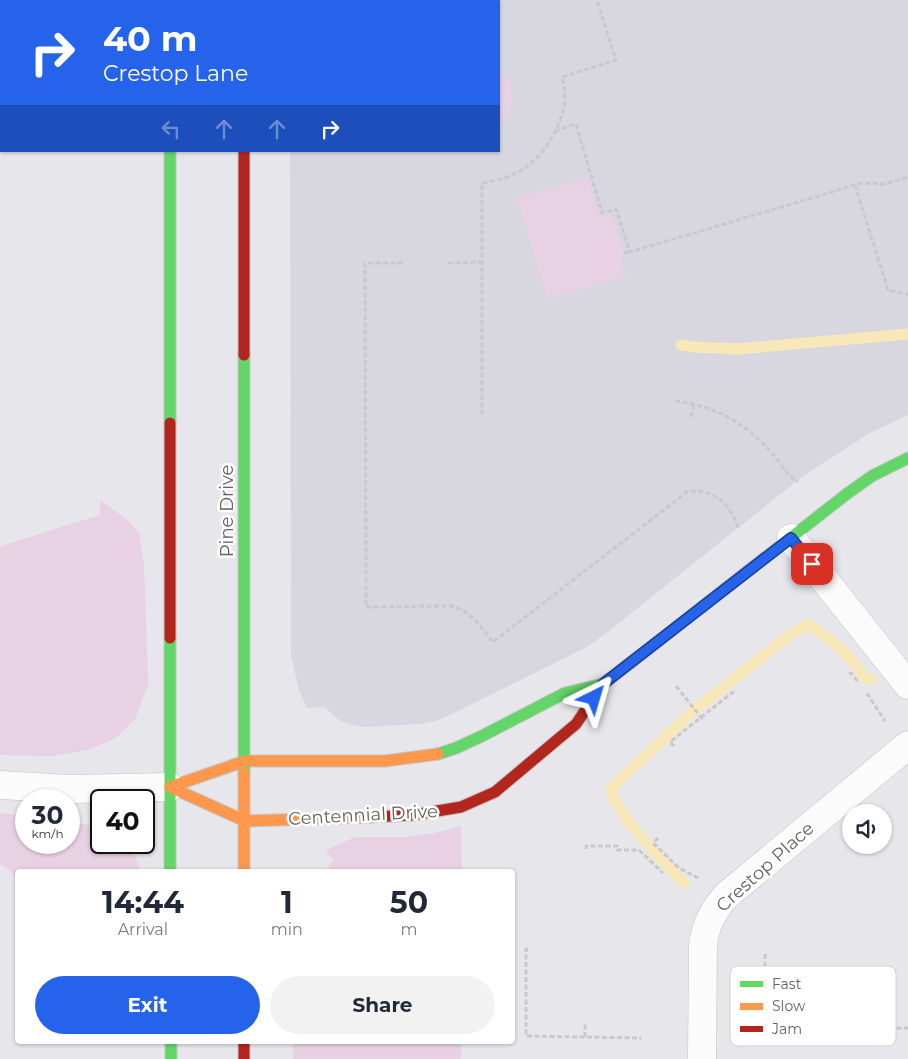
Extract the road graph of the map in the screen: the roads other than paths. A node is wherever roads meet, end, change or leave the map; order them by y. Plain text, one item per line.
1 (170, 152) edge
2 (244, 152) edge
3 (908, 458) edge
4 (791, 538) junction
5 (603, 684) junction
6 (908, 685) edge
7 (908, 745) edge
8 (245, 761) junction
9 (0, 785) edge
10 (170, 787) junction
11 (245, 821) junction
12 (170, 869) edge
13 (244, 869) edge
14 (171, 1044) edge
15 (244, 1044) edge
16 (171, 1059) edge
17 (244, 1059) edge
18 (702, 1059) edge

1 - 10 main road
2 - 8 main road, Pine Drive
3 - 4 main road, Centennial Drive
4 - 5 main road, Centennial Drive
4 - 6 street
5 - 8 main road, Centennial Drive
5 - 11 main road, Centennial Drive
7 - 18 street, Crestop Place
8 - 10 main road, Centennial Drive
8 - 11 main road, Pine Drive
9 - 10 street, Centennial Drive
10 - 11 main road, Centennial Drive
10 - 12 main road
11 - 13 main road, Pine Drive
14 - 16 main road
15 - 17 main road

